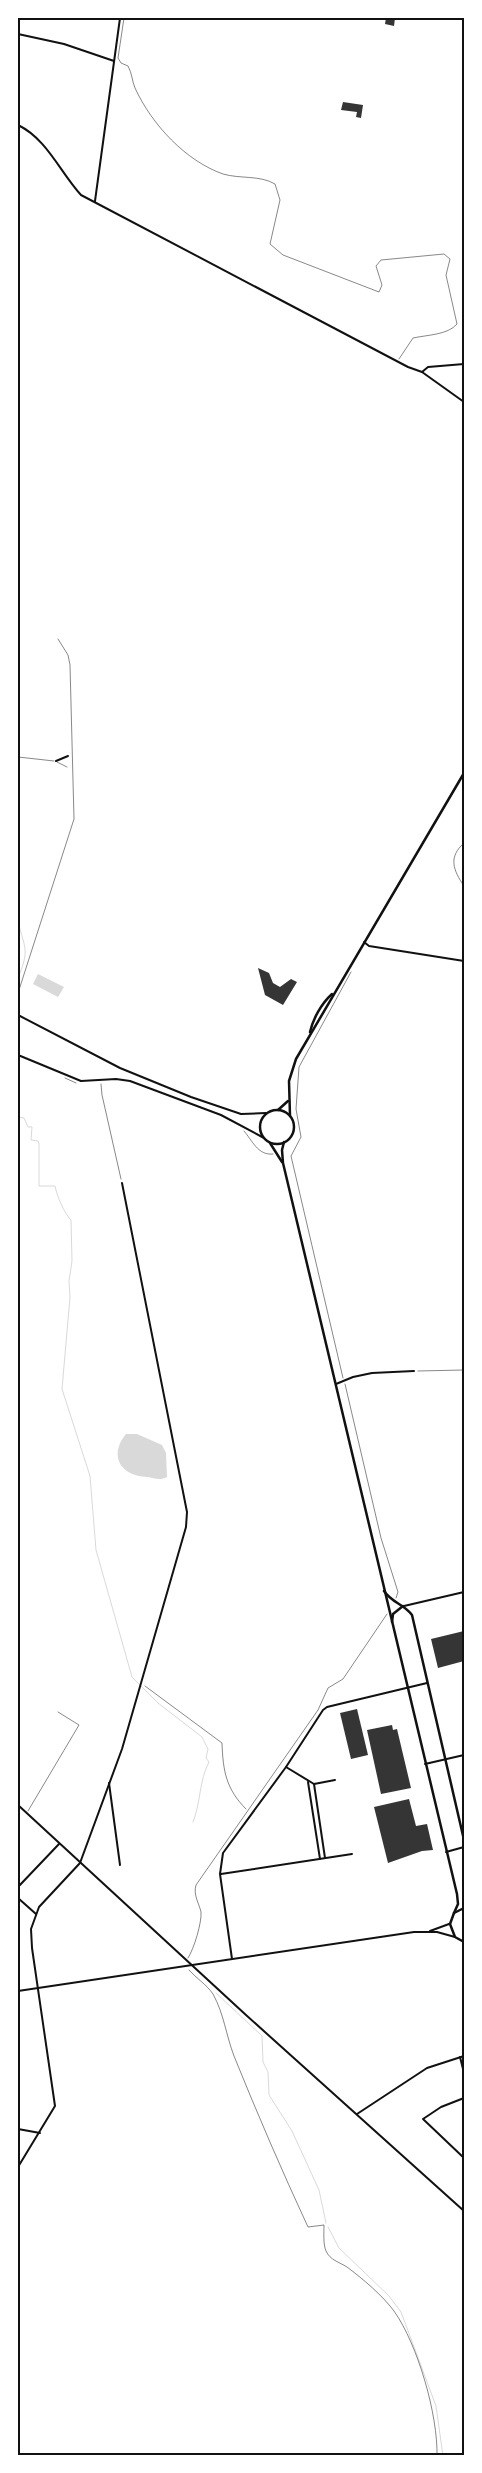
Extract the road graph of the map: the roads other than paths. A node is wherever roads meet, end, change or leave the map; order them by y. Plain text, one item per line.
1 (120, 18) edge
2 (18, 34) edge
3 (114, 61) junction
4 (18, 125) edge
5 (95, 201) junction
6 (464, 364) edge
7 (422, 372) junction
8 (464, 402) edge
9 (58, 639) dead end
10 (68, 756) dead end
11 (18, 757) edge
12 (56, 761) junction
13 (67, 767) dead end
14 (464, 773) edge
15 (364, 942) junction
16 (464, 960) edge
17 (334, 992) junction
18 (18, 993) edge
19 (326, 1000) junction
20 (323, 1013) junction
21 (18, 1015) edge
22 (309, 1035) junction
23 (18, 1054) edge
24 (288, 1101) junction
25 (278, 1110) junction
26 (266, 1113) junction
27 (290, 1116) junction
28 (264, 1138) junction
29 (284, 1142) junction
30 (270, 1143) junction
31 (283, 1163) junction
32 (122, 1183) road end
33 (414, 1371) road end
34 (335, 1384) junction
35 (383, 1590) junction
36 (464, 1592) edge
37 (403, 1606) junction
38 (392, 1626) junction
39 (427, 1683) junction
40 (407, 1687) junction
41 (58, 1712) dead end
42 (464, 1755) edge
43 (445, 1759) junction
44 (425, 1764) junction
45 (286, 1767) junction
46 (335, 1780) dead end
47 (109, 1782) junction
48 (308, 1782) junction
49 (314, 1784) junction
50 (18, 1805) edge
51 (27, 1813) junction
52 (464, 1840) edge
53 (59, 1844) junction
54 (464, 1847) edge
55 (446, 1852) junction
56 (352, 1854) dead end
57 (325, 1858) junction
58 (320, 1859) junction
59 (80, 1863) junction
60 (120, 1865) dead end
61 (220, 1874) junction
62 (18, 1887) edge
63 (18, 1898) edge
64 (464, 1908) edge
65 (454, 1913) junction
66 (36, 1914) junction
67 (450, 1924) junction
68 (428, 1932) junction
69 (455, 1937) junction
70 (464, 1942) edge
71 (232, 1959) junction
72 (192, 1965) junction
73 (38, 1987) junction
74 (18, 1991) edge
75 (464, 2056) edge
76 (460, 2057) junction
77 (464, 2073) edge
78 (464, 2098) edge
79 (357, 2114) junction
80 (18, 2129) edge
81 (40, 2133) junction
82 (464, 2158) edge
83 (18, 2167) edge
84 (464, 2212) edge

1 - 3 street
2 - 3 street
3 - 5 street
4 - 5 street
5 - 7 street
6 - 7 street
7 - 8 street
9 - 18 lane
10 - 12 street
11 - 12 lane
12 - 13 lane
14 - 15 street
15 - 16 street
15 - 17 street
17 - 19 street
17 - 20 street
19 - 20 street
19 - 22 street
20 - 22 street
21 - 26 street
22 - 24 street
23 - 28 street
24 - 25 street
24 - 27 street
25 - 26 street
25 - 27 street
26 - 28 street
27 - 29 street
28 - 30 street
29 - 30 street
29 - 31 street
30 - 31 street
31 - 34 street
32 - 47 street
33 - 34 street
34 - 35 street
35 - 37 street
35 - 38 street
36 - 37 street
37 - 38 street
37 - 39 street
38 - 40 street
39 - 40 street
39 - 43 street
40 - 44 street
40 - 45 street
41 - 51 lane
42 - 43 street
43 - 44 street
43 - 52 street
44 - 55 street
45 - 48 street
45 - 61 street
46 - 49 street
47 - 59 street
47 - 60 street
48 - 49 street
48 - 58 street
49 - 57 street
50 - 51 street
51 - 53 street
53 - 59 street
53 - 62 street
54 - 55 street
55 - 65 street
56 - 57 street
57 - 58 street
58 - 61 street
59 - 66 street
59 - 72 street
61 - 71 street
63 - 66 street
64 - 65 street
65 - 67 street
66 - 73 street
67 - 68 street
67 - 69 street
68 - 69 street
68 - 71 street
69 - 70 street
71 - 72 street
72 - 73 street
72 - 79 street
73 - 74 street
73 - 81 street
75 - 76 street
76 - 77 street
76 - 79 street
78 - 82 street
79 - 84 street
80 - 81 street
81 - 83 street

